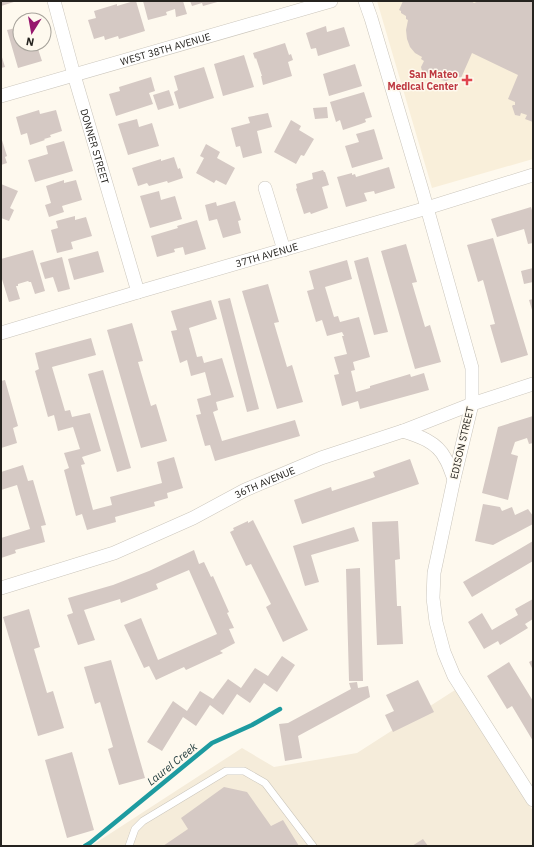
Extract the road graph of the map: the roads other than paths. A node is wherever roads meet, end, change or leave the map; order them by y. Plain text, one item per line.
1 (54, 1) edge
2 (330, 1) edge
3 (365, 1) edge
4 (74, 75) junction
5 (1, 96) edge
6 (533, 175) edge
7 (266, 188) dead end
8 (427, 208) junction
9 (284, 250) junction
10 (138, 292) junction
11 (1, 333) edge
12 (533, 384) edge
13 (472, 404) junction
14 (403, 431) junction
15 (454, 479) junction
16 (1, 588) edge
17 (533, 800) edge
18 (129, 846) edge
19 (313, 846) edge

1 - 4 street, DONNER STREET
2 - 4 street, WEST 38TH AVENUE
3 - 8 street, EDISON STREET
4 - 5 street, WEST 38TH AVENUE
4 - 10 street, DONNER STREET
6 - 8 street, 37TH AVENUE
7 - 9 street
8 - 9 street, 37TH AVENUE
8 - 13 street, EDISON STREET
9 - 10 street, 37TH AVENUE
10 - 11 street, 37TH AVENUE
12 - 13 street, 36TH AVENUE
13 - 14 street, 36TH AVENUE
13 - 15 street, EDISON STREET
14 - 15 street
14 - 16 street, 36TH AVENUE
15 - 17 street, EDISON STREET
18 - 19 lane

